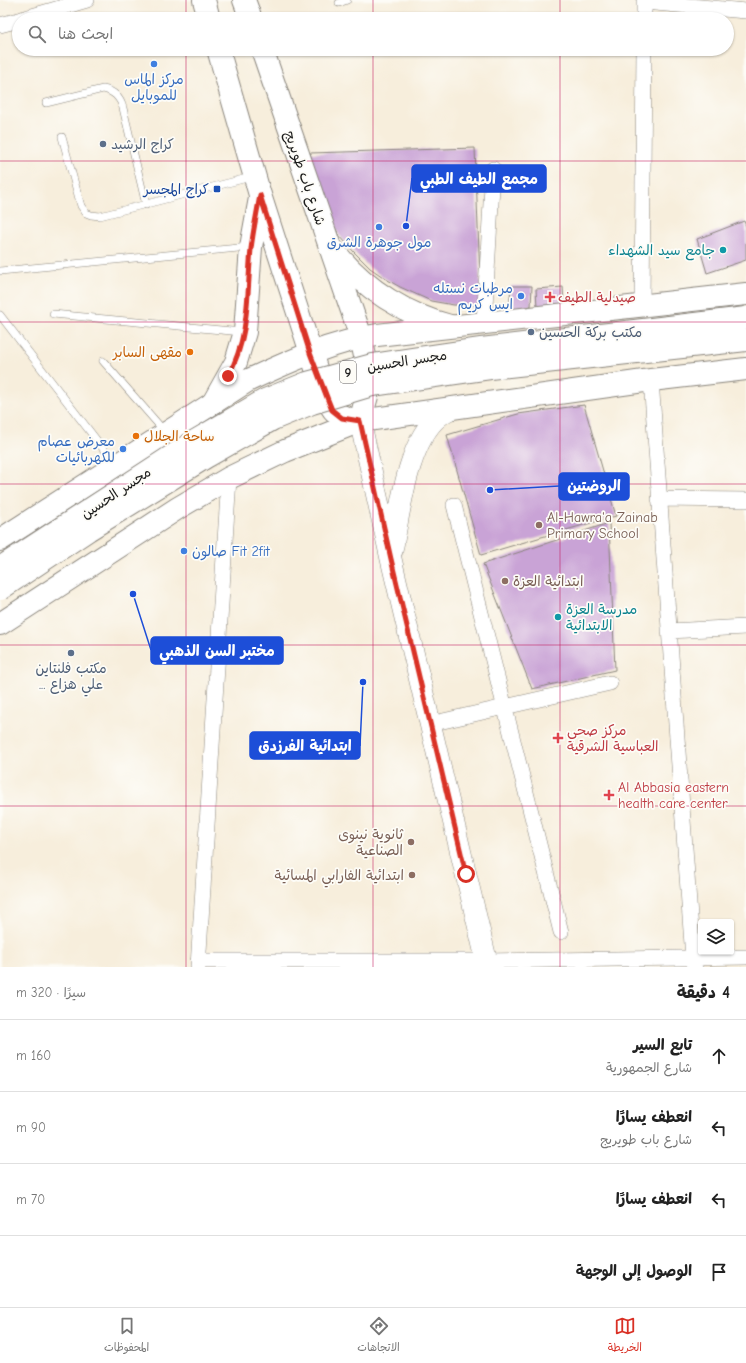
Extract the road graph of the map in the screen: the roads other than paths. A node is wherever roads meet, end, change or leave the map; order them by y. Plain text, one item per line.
1 (87, 0) edge
2 (204, 0) edge
3 (244, 0) edge
4 (347, 0) edge
5 (644, 1) edge
6 (339, 3) dead end
7 (746, 11) edge
8 (45, 12) edge
9 (207, 12) edge
10 (248, 12) edge
11 (644, 12) edge
12 (12, 21) edge
13 (0, 25) edge
14 (220, 56) edge
15 (264, 56) edge
16 (644, 56) edge
17 (46, 102) dead end
18 (62, 137) dead end
19 (493, 169) dead end
20 (258, 185) junction
21 (146, 205) junction
22 (326, 240) junction
23 (251, 247) junction
24 (0, 271) edge
25 (746, 294) edge
26 (642, 305) junction
27 (0, 314) edge
28 (54, 314) dead end
29 (746, 318) edge
30 (484, 323) junction
31 (450, 326) junction
32 (245, 332) junction
33 (361, 337) junction
34 (746, 340) edge
35 (310, 353) junction
36 (103, 362) dead end
37 (746, 369) edge
38 (651, 380) junction
39 (213, 403) junction
40 (452, 408) junction
41 (360, 421) junction
42 (167, 433) junction
43 (116, 466) junction
44 (229, 478) junction
45 (660, 499) junction
46 (746, 500) edge
47 (454, 505) dead end
48 (0, 540) edge
49 (391, 559) junction
50 (0, 568) edge
51 (0, 589) edge
52 (0, 624) edge
53 (746, 627) edge
54 (669, 631) junction
55 (610, 682) dead end
56 (504, 707) junction
57 (430, 724) junction
58 (561, 932) dead end
59 (746, 957) edge
60 (694, 962) edge
61 (198, 964) edge
62 (487, 964) edge

1 - 8 street
2 - 9 main road
3 - 10 main road
4 - 6 lane
5 - 7 street
5 - 11 street
12 - 13 street
14 - 20 main road
15 - 22 main road, شارع باب طويريج
16 - 26 street
17 - 21 lane
18 - 21 lane
19 - 30 street
20 - 21 lane
20 - 23 main road
20 - 35 main road
22 - 31 main road
22 - 33 main road, شارع باب طويريج
23 - 24 lane
23 - 32 main road
25 - 26 main road
26 - 30 main road
27 - 43 lane
28 - 32 lane
29 - 50 main road, مجسر الحسين / 9, bridge
30 - 31 main road
31 - 33 main road
32 - 39 main road
33 - 35 main road
33 - 41 main road, شارع باب طويريج
34 - 51 main road, مجسر الحسين / 9, bridge
35 - 39 main road
35 - 41 main road
36 - 42 lane
37 - 38 main road
38 - 40 main road
38 - 45 street
39 - 42 main road
40 - 41 main road
40 - 49 main road
41 - 44 main road
41 - 49 main road
42 - 43 main road
43 - 48 main road
44 - 52 main road
44 - 61 street
45 - 46 street
45 - 54 street
47 - 56 street
49 - 57 main road
53 - 54 street
54 - 60 street
55 - 56 street
56 - 57 street
56 - 58 street
57 - 62 main road
59 - 60 street
60 - 62 street
61 - 62 street

